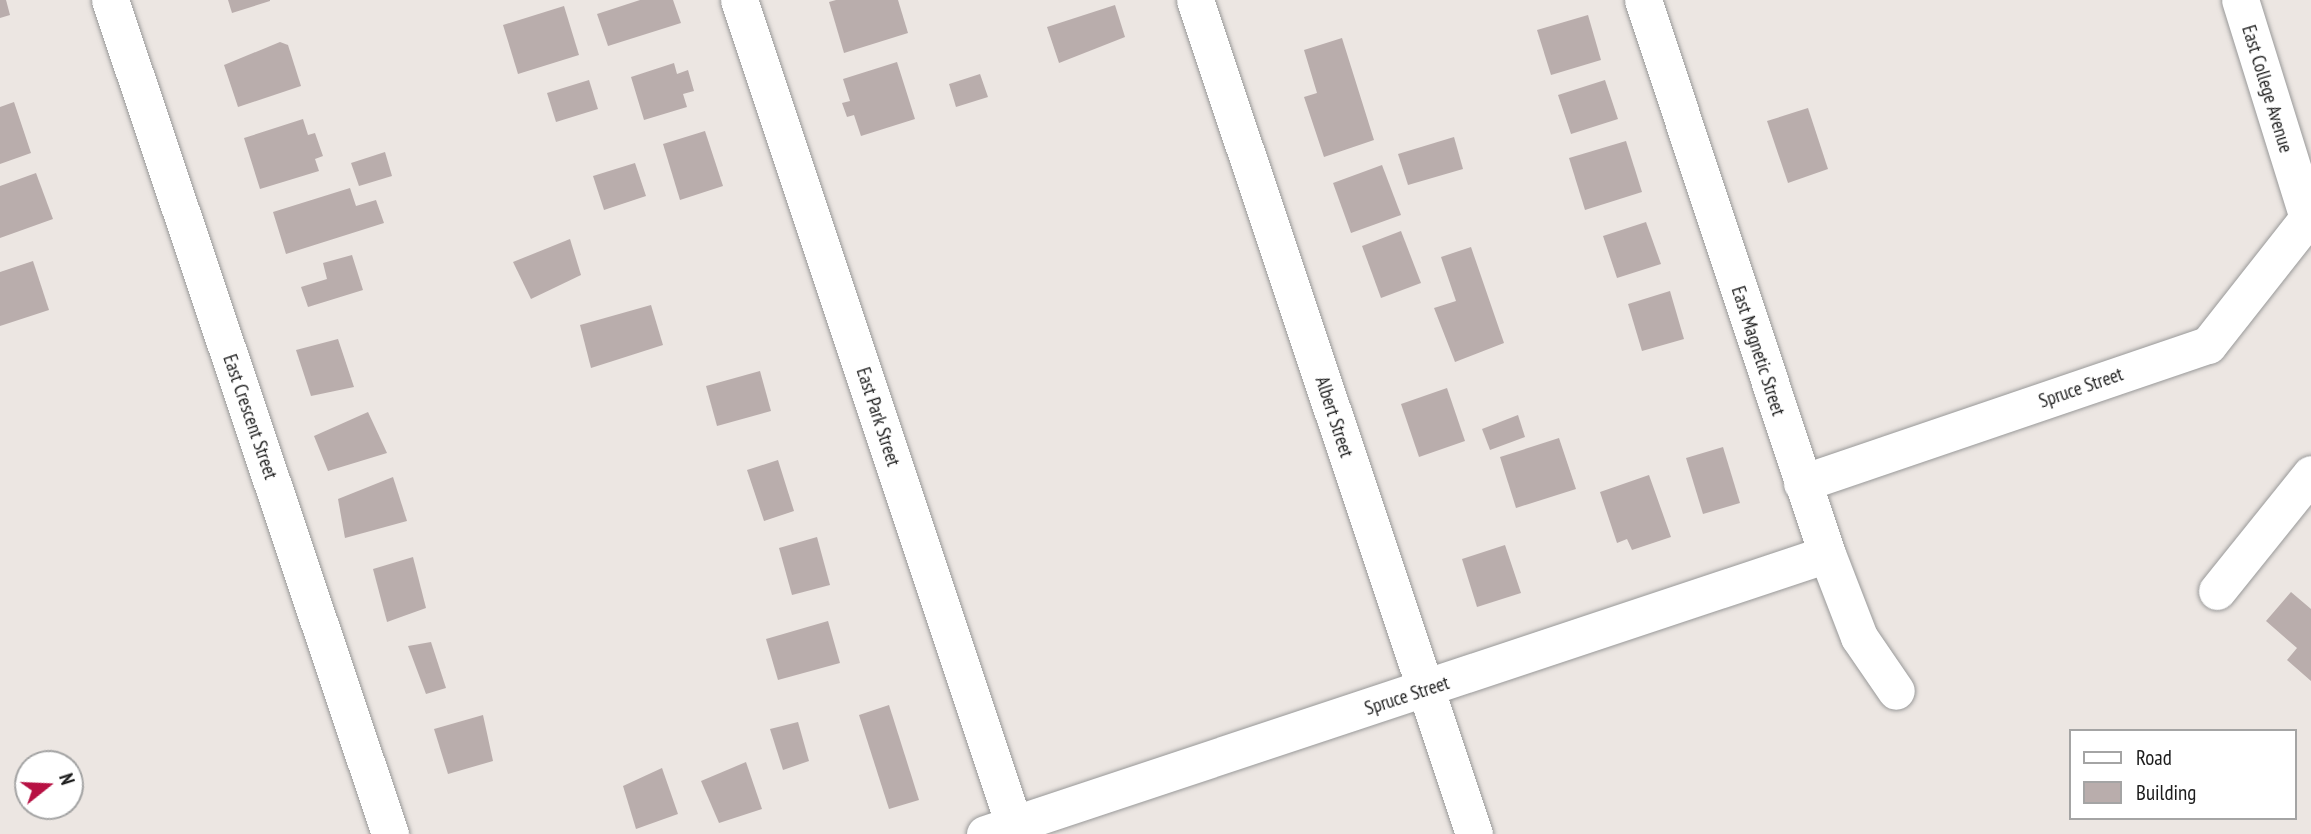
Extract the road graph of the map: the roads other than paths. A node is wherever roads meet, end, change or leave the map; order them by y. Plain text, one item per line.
1 (110, 0) edge
2 (739, 0) edge
3 (1195, 0) edge
4 (1643, 0) edge
5 (2240, 0) edge
6 (2308, 218) joint
7 (2311, 474) edge
8 (1802, 483) junction
9 (1827, 554) junction
10 (2217, 591) dead end
11 (1425, 690) junction
12 (1896, 691) dead end
13 (1006, 831) edge
14 (390, 834) edge
15 (1474, 834) edge

1 - 14 street, East Crescent Street
2 - 13 street, East Park Street
3 - 11 street, Albert Street
4 - 8 street, East Magnetic Street
5 - 6 street, East College Avenue
6 - 8 street, Spruce Street
7 - 10 street
8 - 9 street, East Magnetic Street
9 - 11 street, Spruce Street
9 - 12 street, East Magnetic Street
11 - 13 street, Spruce Street
11 - 15 street, Albert Street

